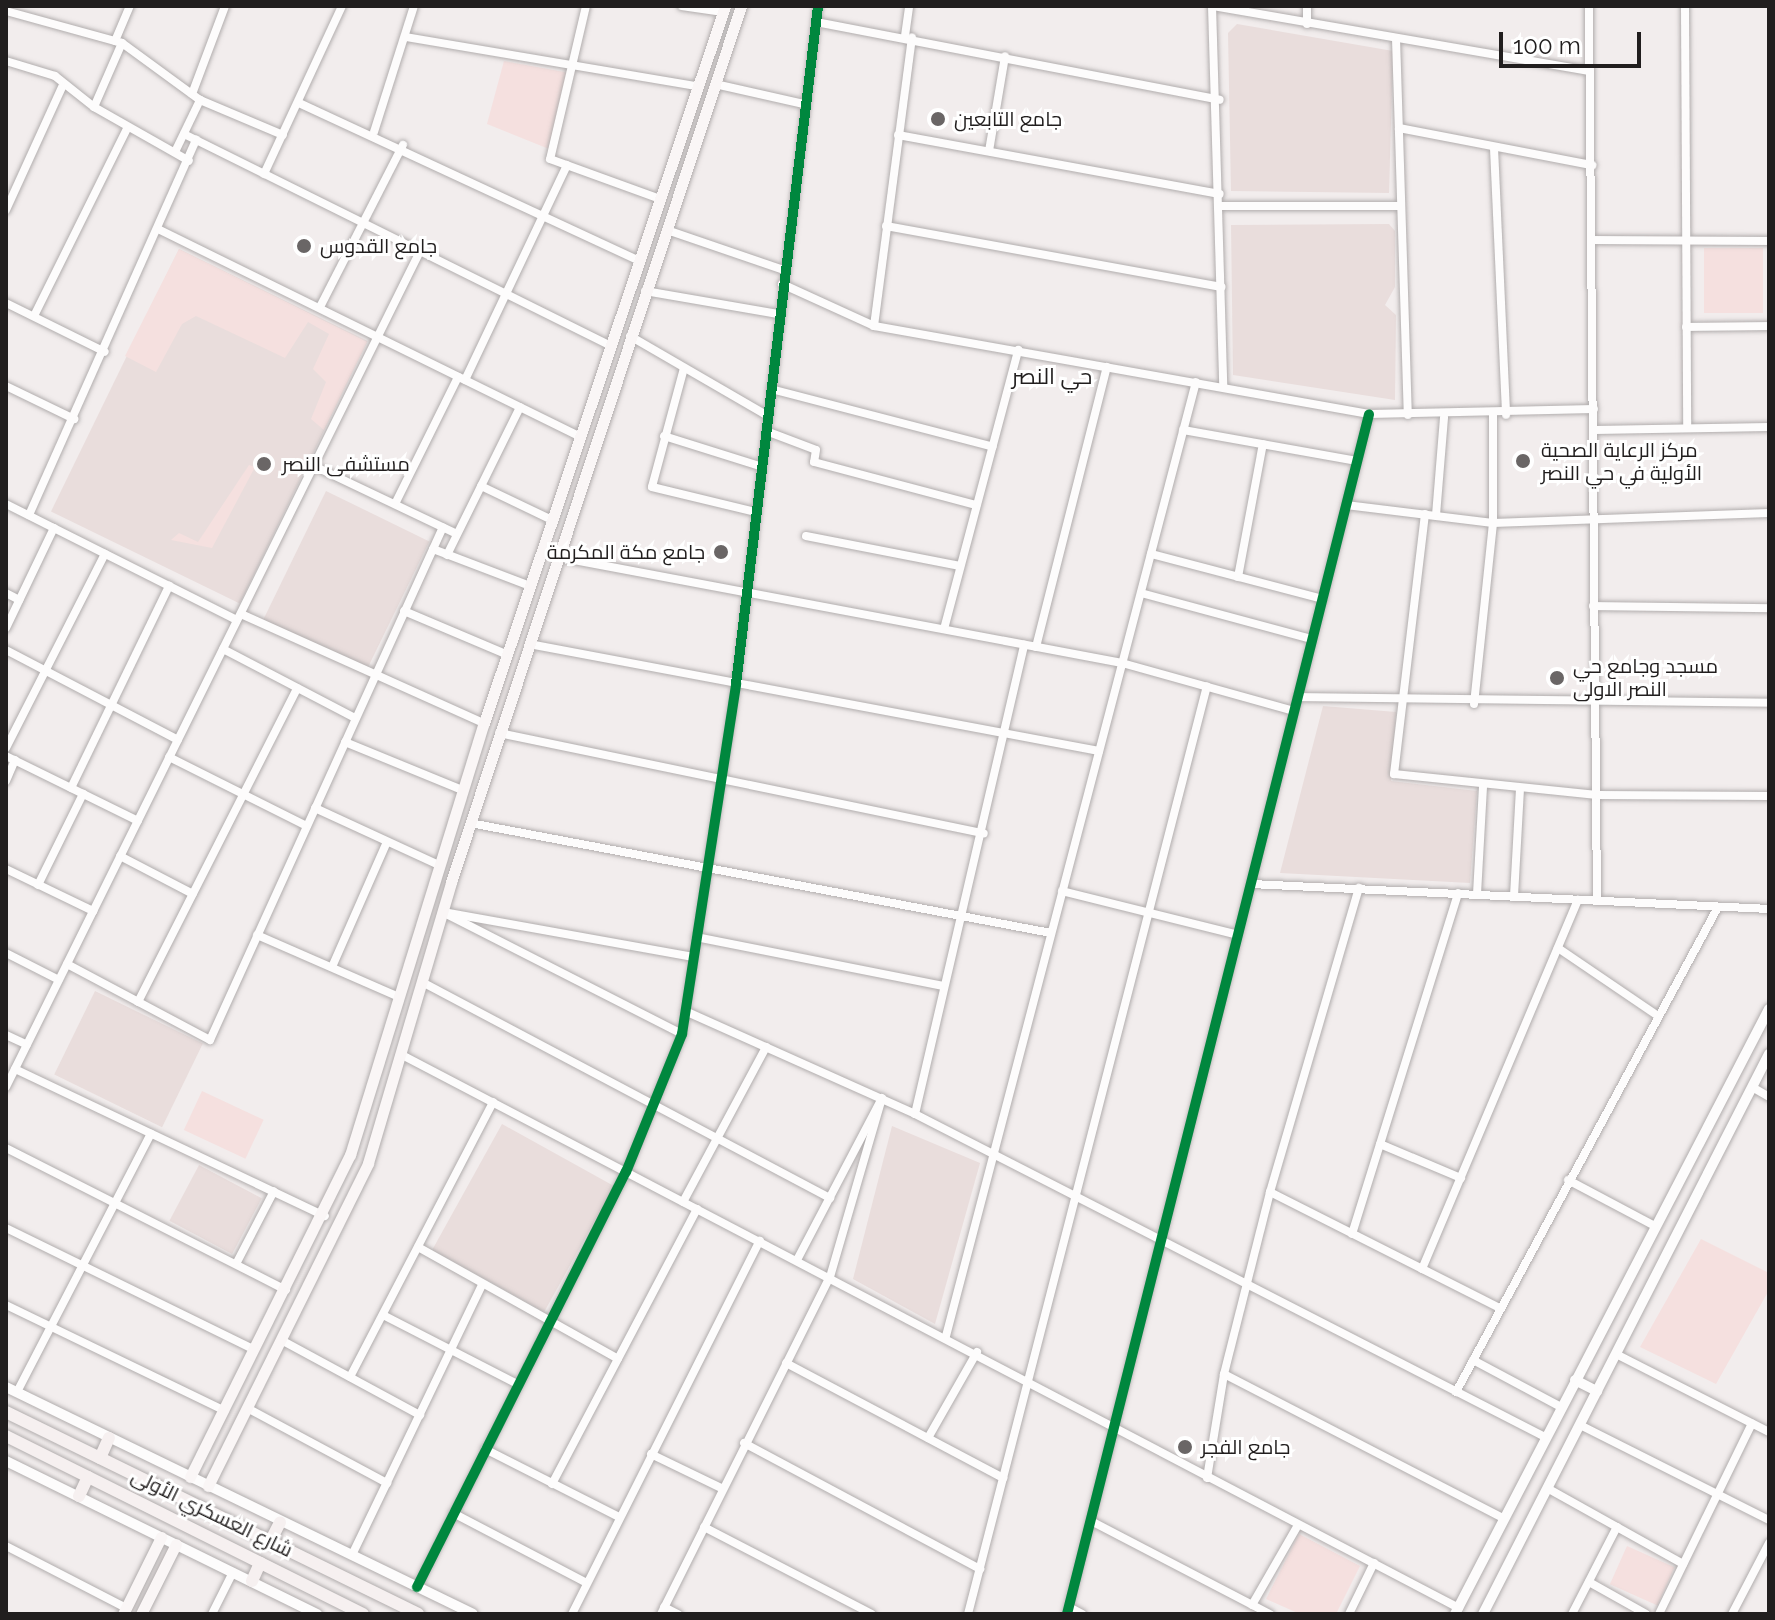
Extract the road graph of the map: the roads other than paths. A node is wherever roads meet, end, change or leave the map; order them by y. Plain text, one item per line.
1 (130, 6) edge
2 (225, 6) edge
3 (342, 6) edge
4 (414, 6) edge
5 (586, 6) edge
6 (682, 6) edge
7 (741, 6) edge
8 (818, 6) edge
9 (909, 6) edge
10 (1213, 6) edge
11 (1307, 6) edge
12 (1589, 6) edge
13 (1685, 6) edge
14 (724, 9) edge
15 (6, 11) edge
16 (816, 22) junction
17 (1307, 24) junction
18 (909, 36) junction
19 (406, 37) junction
20 (1396, 38) junction
21 (118, 42) junction
22 (1005, 56) junction
23 (6, 61) edge
24 (576, 66) junction
25 (1589, 71) junction
26 (715, 84) junction
27 (697, 86) junction
28 (62, 87) junction
29 (196, 97) junction
30 (1220, 100) junction
31 (299, 103) junction
32 (804, 104) junction
33 (94, 107) junction
34 (128, 127) junction
35 (1399, 128) junction
36 (374, 132) junction
37 (184, 134) junction
38 (283, 135) junction
39 (898, 135) junction
40 (196, 140) junction
41 (403, 145) junction
42 (1494, 148) junction
43 (989, 151) junction
44 (175, 152) junction
45 (189, 161) junction
46 (567, 165) junction
47 (1592, 165) junction
48 (264, 174) junction
49 (1220, 194) junction
50 (658, 198) junction
51 (1219, 206) junction
52 (1400, 206) junction
53 (6, 208) edge
54 (548, 214) junction
55 (362, 223) junction
56 (886, 226) junction
57 (160, 230) junction
58 (667, 230) junction
59 (1593, 240) junction
60 (1685, 240) junction
61 (1769, 241) edge
62 (420, 251) junction
63 (638, 260) junction
64 (784, 270) junction
65 (782, 284) junction
66 (1221, 287) junction
67 (645, 291) junction
68 (507, 294) junction
69 (6, 303) edge
70 (321, 305) junction
71 (778, 314) junction
72 (34, 316) junction
73 (874, 326) junction
74 (1769, 326) edge
75 (1686, 327) junction
76 (379, 335) junction
77 (630, 336) junction
78 (609, 345) junction
79 (1018, 350) junction
80 (105, 352) junction
81 (1107, 367) junction
82 (684, 368) junction
83 (462, 379) junction
84 (1196, 382) junction
85 (6, 386) edge
86 (1223, 386) junction
87 (771, 389) junction
88 (520, 407) junction
89 (1594, 409) junction
90 (1369, 414) junction
91 (1408, 415) junction
92 (1493, 415) junction
93 (1506, 415) junction
94 (768, 416) junction
95 (1444, 417) junction
96 (74, 419) junction
97 (1769, 427) edge
98 (1687, 428) junction
99 (1183, 430) junction
100 (1595, 430) junction
101 (766, 431) junction
102 (579, 436) junction
103 (664, 436) junction
104 (1263, 444) junction
105 (993, 447) junction
106 (1357, 461) junction
107 (314, 466) junction
108 (760, 466) junction
109 (481, 486) junction
110 (6, 504) edge
111 (395, 504) junction
112 (976, 505) junction
113 (1346, 505) junction
114 (755, 512) junction
115 (1769, 513) edge
116 (1425, 514) junction
117 (29, 515) junction
118 (1436, 515) junction
119 (552, 520) junction
120 (1597, 520) junction
121 (1493, 523) junction
122 (443, 527) junction
123 (54, 528) junction
124 (457, 534) junction
125 (806, 536) dead end
126 (433, 549) junction
127 (105, 554) junction
128 (1151, 554) junction
129 (447, 555) junction
130 (558, 557) junction
131 (960, 566) junction
132 (1238, 577) junction
133 (169, 586) junction
134 (530, 586) junction
135 (546, 592) junction
136 (746, 592) junction
137 (6, 593) edge
138 (1141, 593) junction
139 (1323, 599) junction
140 (19, 600) junction
141 (1593, 606) junction
142 (1769, 608) edge
143 (404, 611) junction
144 (239, 617) junction
145 (6, 628) edge
146 (944, 629) junction
147 (1312, 639) junction
148 (529, 644) junction
149 (1024, 644) junction
150 (1036, 647) junction
151 (223, 649) junction
152 (6, 650) edge
153 (506, 654) junction
154 (1122, 663) junction
155 (44, 670) junction
156 (373, 679) junction
157 (736, 684) junction
158 (1207, 686) junction
159 (297, 688) junction
160 (1297, 697) junction
161 (1398, 701) junction
162 (1769, 703) edge
163 (1474, 704) junction
164 (111, 705) junction
165 (1595, 706) junction
166 (1294, 711) junction
167 (355, 718) junction
168 (484, 723) junction
169 (499, 733) junction
170 (1005, 736) junction
171 (178, 740) junction
172 (345, 742) junction
173 (6, 748) edge
174 (1099, 751) junction
175 (6, 756) edge
176 (169, 757) junction
177 (15, 760) junction
178 (721, 778) junction
179 (6, 781) edge
180 (1483, 785) junction
181 (71, 788) junction
182 (1520, 789) junction
183 (462, 790) junction
184 (244, 793) junction
185 (83, 794) junction
186 (1597, 795) junction
187 (1769, 796) edge
188 (315, 808) junction
189 (138, 821) junction
190 (470, 823) junction
191 (307, 826) junction
192 (984, 833) junction
193 (387, 842) junction
194 (120, 856) junction
195 (439, 865) junction
196 (707, 865) junction
197 (6, 869) edge
198 (1251, 884) junction
199 (38, 885) junction
200 (1359, 888) junction
201 (1062, 891) junction
202 (1458, 893) junction
203 (193, 894) junction
204 (1477, 894) junction
205 (1514, 896) junction
206 (1578, 900) junction
207 (1597, 900) junction
208 (1718, 907) junction
209 (1769, 909) edge
210 (93, 911) junction
211 (443, 912) junction
212 (1149, 912) junction
213 (964, 916) junction
214 (1051, 933) junction
215 (257, 935) junction
216 (1238, 935) junction
217 (696, 937) junction
218 (1558, 948) junction
219 (6, 953) edge
220 (692, 957) junction
221 (67, 964) junction
222 (332, 967) junction
223 (59, 980) junction
224 (422, 982) junction
225 (943, 986) junction
226 (399, 997) junction
227 (138, 1002) junction
228 (1769, 1009) edge
229 (685, 1011) junction
230 (1658, 1016) junction
231 (682, 1034) junction
232 (6, 1035) edge
233 (27, 1045) junction
234 (766, 1047) junction
235 (1769, 1054) edge
236 (402, 1055) junction
237 (15, 1069) junction
238 (6, 1087) edge
239 (1752, 1087) junction
240 (1769, 1097) edge
241 (882, 1098) junction
242 (493, 1102) junction
243 (653, 1105) junction
244 (915, 1114) junction
245 (151, 1134) junction
246 (719, 1140) junction
247 (1380, 1144) junction
248 (6, 1148) edge
249 (994, 1153) junction
250 (626, 1172) junction
251 (1461, 1178) junction
252 (1568, 1180) junction
253 (274, 1191) junction
254 (1270, 1192) junction
255 (1075, 1197) junction
256 (830, 1198) junction
257 (116, 1200) junction
258 (683, 1202) junction
259 (697, 1209) junction
260 (325, 1216) junction
261 (1655, 1226) junction
262 (6, 1228) edge
263 (1352, 1234) junction
264 (1161, 1240) junction
265 (760, 1241) junction
266 (418, 1247) junction
267 (797, 1260) junction
268 (83, 1264) junction
269 (236, 1264) junction
270 (1422, 1269) junction
271 (830, 1277) junction
272 (482, 1285) junction
273 (1246, 1285) junction
274 (287, 1291) junction
275 (6, 1305) edge
276 (1498, 1307) junction
277 (383, 1315) junction
278 (550, 1320) junction
279 (51, 1327) junction
280 (946, 1336) junction
281 (283, 1341) junction
282 (451, 1349) junction
283 (256, 1350) junction
284 (977, 1352) junction
285 (1616, 1354) junction
286 (618, 1359) junction
287 (1473, 1360) junction
288 (786, 1363) junction
289 (1224, 1374) junction
290 (350, 1377) junction
291 (1029, 1378) junction
292 (1575, 1380) junction
293 (517, 1384) junction
294 (11, 1389) edge
295 (1597, 1391) junction
296 (1456, 1392) junction
297 (1561, 1407) junction
298 (249, 1409) junction
299 (225, 1411) junction
300 (6, 1412) edge
301 (420, 1415) junction
302 (1752, 1423) junction
303 (1580, 1425) junction
304 (217, 1427) junction
305 (1114, 1430) junction
306 (1769, 1432) edge
307 (6, 1436) edge
308 (234, 1437) junction
309 (1545, 1437) junction
310 (109, 1438) junction
311 (928, 1438) junction
312 (744, 1443) junction
313 (485, 1449) junction
314 (651, 1454) junction
315 (100, 1458) junction
316 (6, 1461) edge
317 (88, 1477) junction
318 (190, 1477) junction
319 (1003, 1478) junction
320 (1207, 1478) junction
321 (387, 1483) junction
322 (552, 1484) junction
323 (208, 1486) junction
324 (1547, 1488) junction
325 (723, 1489) junction
326 (1716, 1492) junction
327 (79, 1496) junction
328 (178, 1497) junction
329 (197, 1506) junction
330 (453, 1513) junction
331 (167, 1516) junction
332 (619, 1517) junction
333 (1505, 1519) junction
334 (1769, 1520) edge
335 (1091, 1521) junction
336 (280, 1522) junction
337 (1298, 1525) junction
338 (187, 1526) junction
339 (704, 1527) junction
340 (1617, 1527) junction
341 (161, 1537) junction
342 (270, 1542) junction
343 (1769, 1543) edge
344 (176, 1544) junction
345 (6, 1546) edge
346 (352, 1555) junction
347 (260, 1563) junction
348 (1374, 1563) junction
349 (1683, 1564) junction
350 (980, 1569) junction
351 (233, 1572) junction
352 (252, 1581) junction
353 (1589, 1582) junction
354 (587, 1583) junction
355 (417, 1587) junction
356 (1252, 1605) junction
357 (662, 1610) edge
358 (1068, 1610) edge
359 (124, 1611) edge
360 (1457, 1611) edge
361 (141, 1614) edge
362 (212, 1614) edge
363 (317, 1614) edge
364 (363, 1614) edge
365 (418, 1614) edge
366 (473, 1614) edge
367 (572, 1614) edge
368 (678, 1614) edge
369 (872, 1614) edge
370 (968, 1614) edge
371 (1082, 1614) edge
372 (1270, 1614) edge
373 (1349, 1614) edge
374 (1483, 1614) edge
375 (1572, 1614) edge
376 (1646, 1614) edge
377 (1659, 1614) edge
378 (1732, 1614) edge

1 - 21 street
2 - 29 street
3 - 31 street
4 - 19 street
5 - 24 street
6 - 14 street
7 - 26 main road
8 - 16 street
9 - 18 street
10 - 17 street
10 - 30 street
11 - 17 street
12 - 25 street
13 - 60 street
14 - 27 main road
15 - 21 street
16 - 18 street
16 - 32 street
17 - 20 street
18 - 22 street
18 - 39 street
19 - 24 street
19 - 36 street
20 - 25 street
20 - 35 street
21 - 29 street
21 - 33 street
22 - 30 street
22 - 43 street
23 - 28 street
24 - 27 street
24 - 46 street
25 - 47 street
26 - 32 street
26 - 58 main road
27 - 50 main road
28 - 33 street
28 - 53 street
29 - 37 street
29 - 38 street
30 - 49 street
31 - 36 street
31 - 38 street
32 - 64 street
33 - 34 street
34 - 44 street
34 - 72 street
35 - 42 street
35 - 52 street
36 - 41 street
37 - 40 street
37 - 44 street
38 - 48 street
39 - 43 street
39 - 56 street
40 - 45 street
40 - 48 street
41 - 54 street
41 - 55 street
42 - 47 street
42 - 93 street
43 - 49 street
44 - 45 street
45 - 57 street
46 - 50 street
46 - 54 street
47 - 59 street
48 - 55 street
49 - 51 street
50 - 63 main road
51 - 52 street
51 - 66 street
52 - 91 street
54 - 63 street
54 - 68 street
55 - 62 street
55 - 70 street
56 - 66 street
56 - 73 street
57 - 70 street
57 - 80 street
58 - 64 street
58 - 67 main road
59 - 60 street
59 - 89 street
60 - 61 street
60 - 75 street
62 - 68 street
62 - 76 street
63 - 78 main road
64 - 65 street
65 - 71 street
65 - 73 street
66 - 86 street
67 - 71 street
67 - 77 main road
68 - 78 street
68 - 83 street
69 - 72 street
70 - 76 street
71 - 87 street
72 - 80 street
73 - 79 street
74 - 75 street
75 - 98 street
76 - 83 street
76 - 107 street
77 - 82 street
77 - 130 main road
78 - 102 main road
79 - 81 street
79 - 105 street
80 - 96 street
81 - 84 street
81 - 150 street
82 - 94 street
82 - 103 street
83 - 88 street
83 - 111 street
84 - 86 street
84 - 99 street
85 - 96 street
86 - 90 street
87 - 94 street
87 - 105 street
88 - 102 street
88 - 109 street
89 - 93 street
89 - 100 street
90 - 91 street
90 - 106 street
91 - 95 street
92 - 93 street
92 - 95 street
92 - 121 street
94 - 101 street
95 - 118 street
96 - 117 street
97 - 98 street
98 - 100 street
99 - 104 street
99 - 128 street
100 - 120 street
101 - 108 street
101 - 112 street
102 - 119 main road
103 - 108 street
103 - 114 street
104 - 106 street
104 - 132 street
105 - 112 street
106 - 113 street
107 - 111 street
107 - 144 street
108 - 114 street
109 - 119 street
109 - 124 street
110 - 117 street
111 - 122 street
112 - 131 street
113 - 116 street
113 - 139 street
114 - 136 street
115 - 120 street
116 - 118 street
116 - 161 street
117 - 123 street
118 - 121 street
119 - 134 main road
120 - 121 street
120 - 141 street
121 - 163 street
122 - 124 street
122 - 126 street
123 - 127 street
123 - 140 street
124 - 129 street
125 - 131 street
126 - 129 street
126 - 143 street
127 - 133 street
127 - 155 street
128 - 132 street
128 - 138 street
129 - 134 street
130 - 135 main road
130 - 136 street
131 - 146 street
132 - 139 street
133 - 144 street
133 - 164 street
134 - 135 main road
134 - 153 main road
135 - 148 main road
136 - 146 street
136 - 157 street
137 - 140 street
138 - 147 street
138 - 154 street
139 - 147 street
140 - 145 street
141 - 142 street
141 - 165 street
143 - 153 street
143 - 156 street
144 - 151 street
144 - 156 street
146 - 149 street
147 - 160 street
148 - 157 street
148 - 169 main road
149 - 150 street
149 - 170 street
150 - 154 street
151 - 159 street
151 - 171 street
152 - 155 street
153 - 168 main road
154 - 158 street
154 - 174 street
155 - 164 street
155 - 173 street
156 - 167 street
156 - 168 street
157 - 170 street
157 - 178 street
158 - 166 street
158 - 212 street
159 - 167 street
159 - 184 street
160 - 161 street
160 - 166 street
161 - 163 street
161 - 180 street
162 - 165 street
163 - 165 street
164 - 171 street
164 - 181 street
165 - 186 street
166 - 198 street
167 - 172 street
168 - 183 main road
169 - 178 street
169 - 190 main road
170 - 174 street
170 - 192 street
171 - 176 street
172 - 183 street
172 - 188 street
174 - 201 street
175 - 177 street
176 - 184 street
176 - 189 street
177 - 179 street
177 - 181 street
178 - 192 street
178 - 196 street
180 - 182 street
180 - 204 street
181 - 185 street
182 - 186 street
182 - 205 street
183 - 195 main road
184 - 191 street
184 - 203 street
185 - 189 street
185 - 199 street
186 - 187 street
186 - 207 street
188 - 191 street
188 - 193 street
189 - 194 street
190 - 196 street
190 - 211 main road
191 - 215 street
192 - 213 street
193 - 195 street
193 - 222 street
194 - 203 street
194 - 210 street
195 - 226 main road
196 - 213 street
196 - 217 street
197 - 199 street
198 - 200 street
198 - 216 street
199 - 210 street
200 - 202 street
200 - 254 street
201 - 212 street
201 - 214 street
202 - 204 street
202 - 247 street
203 - 227 street
204 - 205 street
205 - 206 street
206 - 207 street
206 - 218 street
207 - 208 street
208 - 209 street
208 - 230 street
210 - 221 street
211 - 220 street
211 - 224 main road
211 - 231 street
212 - 216 street
212 - 255 street
213 - 214 street
213 - 225 street
214 - 249 street
215 - 222 street
215 - 227 street
216 - 264 street
217 - 220 street
217 - 225 street
218 - 230 street
218 - 251 street
219 - 223 street
220 - 229 street
221 - 223 street
221 - 227 street
222 - 226 street
223 - 233 street
224 - 236 main road
224 - 243 street
225 - 244 street
226 - 260 main road
228 - 261 street
229 - 231 street
229 - 234 street
230 - 252 street
231 - 243 street
232 - 233 street
233 - 237 street
234 - 241 street
234 - 246 street
235 - 239 street
236 - 242 street
236 - 281 main road
237 - 238 street
237 - 245 street
239 - 240 street
239 - 285 street
241 - 244 street
241 - 256 street
241 - 271 street
242 - 250 street
242 - 266 street
243 - 246 street
243 - 250 street
244 - 249 street
245 - 253 street
245 - 257 street
246 - 256 street
246 - 258 street
247 - 251 street
247 - 263 street
248 - 257 street
249 - 255 street
249 - 280 street
250 - 258 street
250 - 278 street
251 - 270 street
252 - 261 street
252 - 276 street
253 - 260 street
253 - 269 street
254 - 263 street
254 - 273 street
255 - 264 street
255 - 291 street
256 - 267 street
257 - 268 street
257 - 269 street
258 - 259 street
259 - 265 street
259 - 286 street
260 - 274 main road
261 - 292 street
262 - 268 street
263 - 270 street
264 - 273 street
264 - 305 street
265 - 267 street
265 - 314 street
266 - 272 street
266 - 277 street
267 - 271 street
268 - 279 street
268 - 283 street
269 - 274 street
270 - 276 street
271 - 280 street
271 - 288 street
272 - 278 street
272 - 282 street
273 - 289 street
273 - 296 street
274 - 283 main road
275 - 279 street
276 - 287 street
277 - 282 street
277 - 290 street
278 - 286 street
278 - 293 street
279 - 294 street
279 - 299 street
280 - 284 street
281 - 290 street
281 - 298 main road
282 - 293 street
282 - 301 street
283 - 299 main road
284 - 291 street
284 - 311 street
285 - 295 street
285 - 302 street
286 - 322 street
287 - 296 street
287 - 297 street
288 - 311 street
288 - 312 street
289 - 320 street
289 - 333 street
290 - 301 street
291 - 305 street
291 - 319 street
292 - 295 street
292 - 297 street
293 - 313 street
294 - 310 street
295 - 303 street
296 - 309 street
297 - 309 street
298 - 308 main road
298 - 321 street
299 - 304 main road
300 - 315 main road, شارع العسكري الأولى
301 - 321 street
302 - 306 street
302 - 326 street
303 - 324 street
303 - 326 street
304 - 308 main road
304 - 318 main road
305 - 320 street
305 - 335 street
307 - 317 main road, شارع العسكري الأولى
308 - 323 main road
309 - 333 street
310 - 315 main road
310 - 318 street
311 - 319 street
312 - 325 street
312 - 350 street
313 - 322 street
313 - 330 street
314 - 325 street
314 - 332 street
315 - 328 main road, شارع العسكري الأولى
316 - 327 street
317 - 327 main road
317 - 331 main road, شارع العسكري الأولى
318 - 323 street
319 - 350 street
320 - 337 street
321 - 346 street
322 - 332 street
323 - 336 street
324 - 340 street
324 - 374 street
325 - 339 street
326 - 334 street
326 - 349 street
327 - 341 street
328 - 329 main road, شارع العسكري الأولى
328 - 331 main road
329 - 338 main road
329 - 342 main road, شارع العسكري الأولى
330 - 354 street
330 - 355 street
331 - 338 main road, شارع العسكري الأولى
332 - 354 street
333 - 360 street
335 - 356 street
335 - 358 street
336 - 342 main road
336 - 346 street
337 - 348 street
337 - 356 street
338 - 347 main road, شارع العسكري الأولى
339 - 357 street
339 - 369 street
340 - 349 street
340 - 353 street
341 - 344 street
341 - 359 main road
342 - 365 main road, شارع العسكري الأولى
343 - 378 street
344 - 351 street
344 - 361 main road
345 - 359 street
346 - 355 street
347 - 352 main road
347 - 364 main road, شارع العسكري الأولى
348 - 360 street
348 - 373 street
349 - 377 street
350 - 370 street
351 - 352 street
351 - 362 street
352 - 363 street
353 - 375 street
353 - 376 street
354 - 367 street
355 - 366 street
356 - 372 street
357 - 368 street
358 - 371 street

